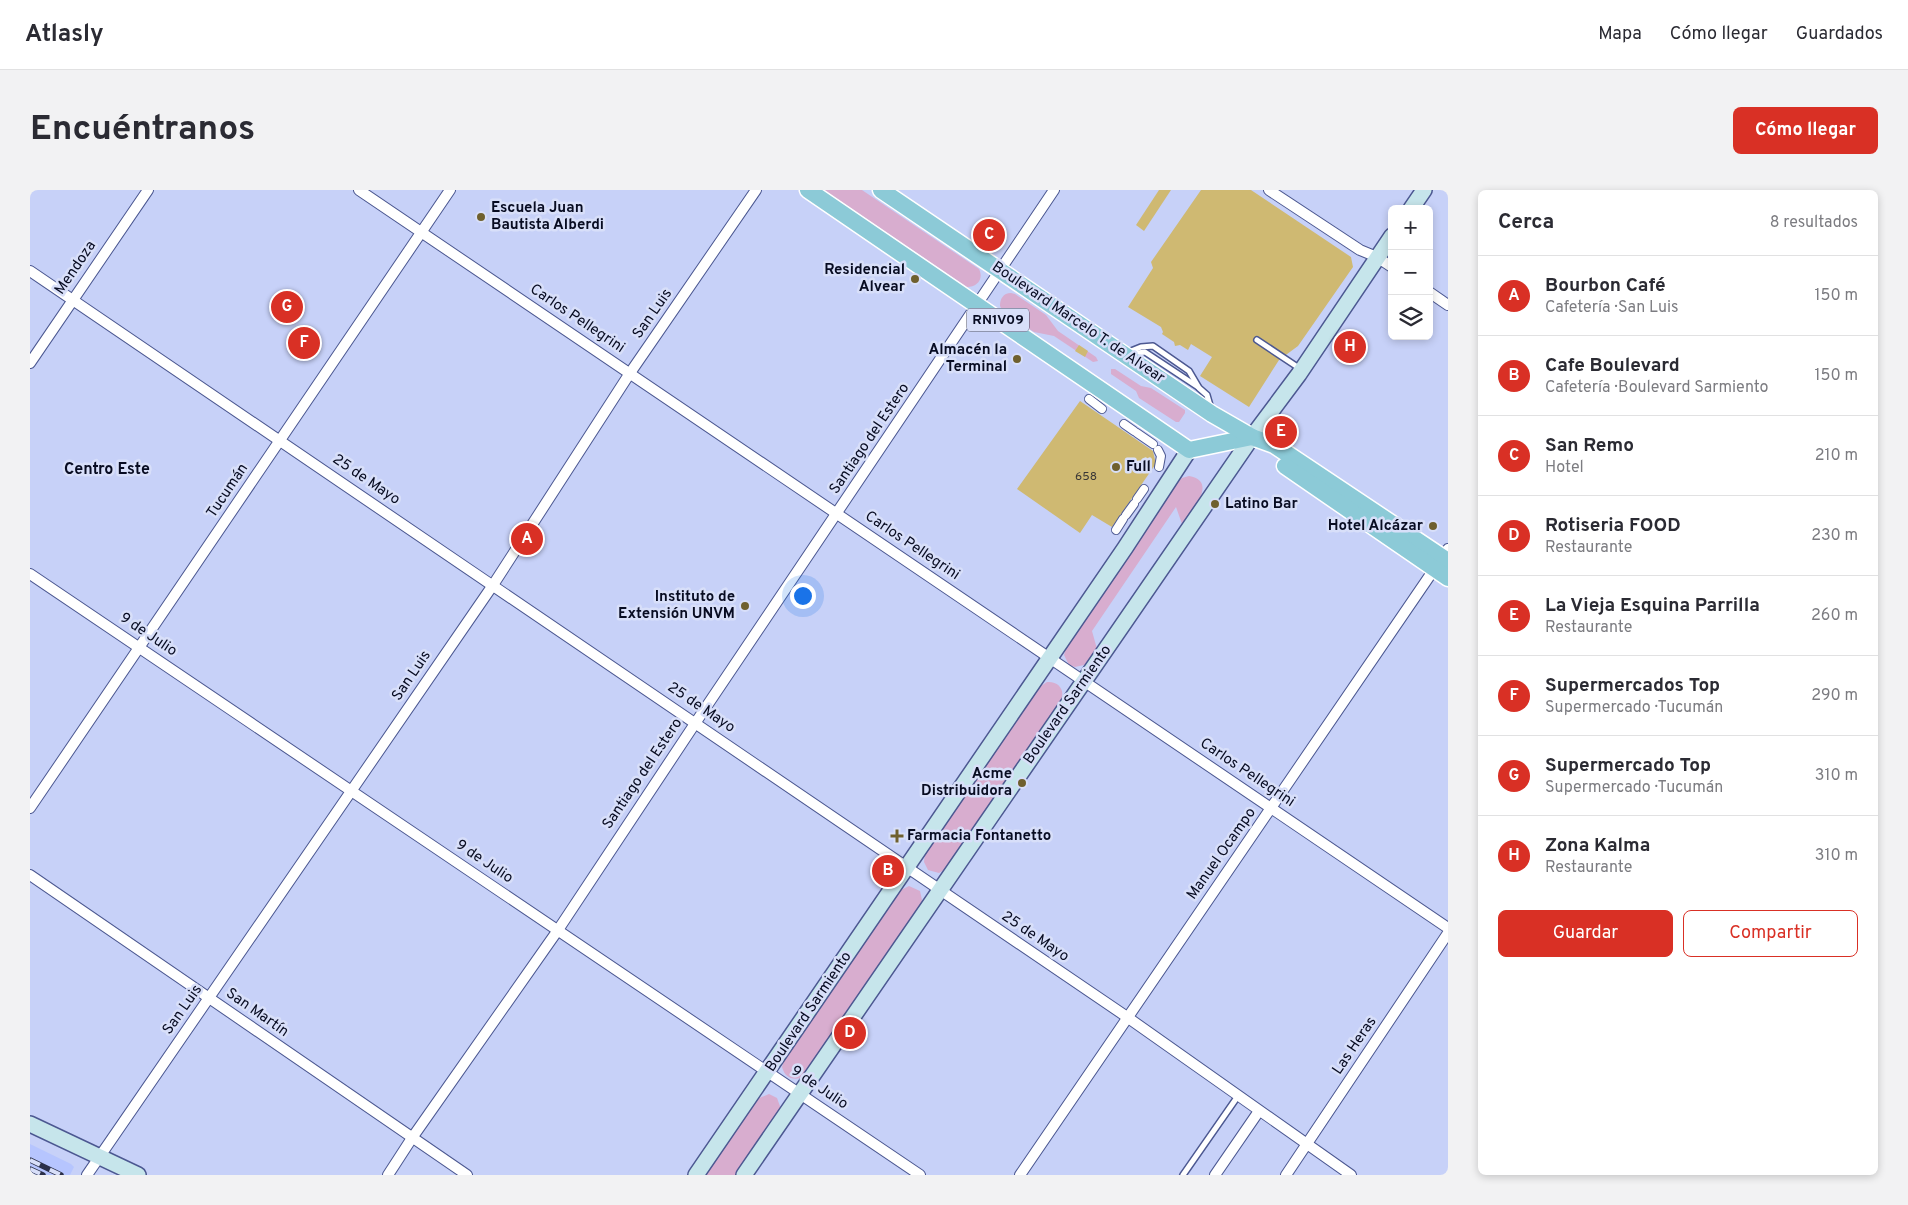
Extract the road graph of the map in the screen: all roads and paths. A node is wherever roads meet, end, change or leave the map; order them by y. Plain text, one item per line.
1 (148, 190) edge
2 (359, 190) edge
3 (450, 190) edge
4 (756, 190) edge
5 (808, 190) edge
6 (881, 190) edge
7 (1054, 190) edge
8 (1270, 190) edge
9 (1424, 190) edge
10 (1414, 205) edge
11 (422, 232) junction
12 (1388, 242) edge
13 (1377, 257) junction
14 (1388, 264) edge
15 (30, 271) edge
16 (1001, 271) junction
17 (1433, 295) edge
18 (73, 300) junction
19 (1448, 304) edge
20 (978, 306) junction
21 (1257, 340) dead end
22 (1124, 354) junction
23 (30, 363) edge
24 (1296, 366) dead end
25 (630, 373) junction
26 (1178, 374) junction
27 (1199, 388) junction
28 (1181, 393) junction
29 (1089, 400) dead end
30 (1102, 409) dead end
31 (1212, 414) junction
32 (1124, 424) dead end
33 (1252, 437) junction
34 (280, 441) junction
35 (1189, 450) junction
36 (1159, 467) dead end
37 (1144, 489) dead end
38 (837, 514) junction
39 (1116, 530) dead end
40 (1444, 563) edge
41 (30, 574) edge
42 (493, 584) junction
43 (139, 648) junction
44 (1050, 657) junction
45 (1084, 681) junction
46 (696, 722) junction
47 (352, 791) junction
48 (30, 808) edge
49 (1272, 808) junction
50 (906, 868) junction
51 (30, 875) edge
52 (940, 891) junction
53 (1448, 928) edge
54 (558, 930) junction
55 (1448, 933) edge
56 (210, 998) junction
57 (1127, 1017) junction
58 (768, 1072) junction
59 (800, 1093) junction
60 (1238, 1096) junction
61 (1259, 1111) junction
62 (30, 1124) edge
63 (412, 1138) junction
64 (1307, 1144) junction
65 (99, 1157) junction
66 (87, 1175) edge
67 (138, 1175) edge
68 (388, 1175) edge
69 (467, 1175) edge
70 (696, 1175) edge
71 (744, 1175) edge
72 (920, 1175) edge
73 (1020, 1175) edge
74 (1182, 1175) edge
75 (1215, 1175) edge
76 (1286, 1175) edge
77 (1351, 1175) edge

1 - 18 street, Mendoza
2 - 11 street, Carlos Pellegrini
3 - 11 street, Tucumán
4 - 25 street, San Luis
5 - 20 main road, RN1V09
6 - 16 main road, Boulevard Marcelo T. de Alvear / RN1V09
7 - 16 street, Santiago del Estero
8 - 13 street
9 - 10 main road
11 - 25 street, Carlos Pellegrini
11 - 34 street, Tucumán
12 - 13 main road, Boulevard Sarmiento
13 - 14 street
13 - 33 main road, Boulevard Sarmiento
15 - 18 street, 25 de Mayo
16 - 20 street, Santiago del Estero
16 - 22 main road, Boulevard Marcelo T. de Alvear / RN1V09
17 - 19 street
18 - 23 street, Mendoza
18 - 34 street, 25 de Mayo
20 - 35 main road, RN1V09
20 - 38 street, Santiago del Estero
21 - 24 lane
22 - 26 lane
22 - 27 lane
22 - 28 main road, Boulevard Marcelo T. de Alvear / RN1V09
25 - 38 street, Carlos Pellegrini
25 - 42 street, San Luis
26 - 27 lane
26 - 28 lane
27 - 31 lane
28 - 31 main road, Boulevard Marcelo T. de Alvear / RN1V09
29 - 30 street
31 - 33 main road, Boulevard Marcelo T. de Alvear / RN1V09
32 - 36 street
33 - 35 main road
33 - 40 main road, Boulevard Marcelo T. de Alvear / RN1V09
33 - 45 main road, Boulevard Sarmiento
34 - 42 street, 25 de Mayo
34 - 43 street, Tucumán
35 - 44 main road, Boulevard Sarmiento
37 - 39 street
38 - 44 street, Carlos Pellegrini
38 - 46 street, Santiago del Estero
40 - 49 street, Manuel Ocampo
41 - 43 street, 9 de Julio
42 - 46 street, 25 de Mayo
42 - 47 street, San Luis
43 - 47 street, 9 de Julio
43 - 48 street, Tucumán
44 - 45 street, Carlos Pellegrini
44 - 50 main road, Boulevard Sarmiento
45 - 49 street, Carlos Pellegrini
45 - 52 main road, Boulevard Sarmiento
46 - 50 street, 25 de Mayo
46 - 54 street, Santiago del Estero
47 - 54 street, 9 de Julio
47 - 56 street, San Luis
49 - 53 street, Carlos Pellegrini
49 - 57 street, Manuel Ocampo
50 - 52 street, 25 de Mayo
50 - 58 main road, Boulevard Sarmiento
51 - 56 street, San Martín
52 - 57 street, 25 de Mayo
52 - 59 main road, Boulevard Sarmiento
54 - 58 street, 9 de Julio
54 - 63 street, Santiago del Estero
55 - 64 street, Las Heras
56 - 63 street, San Martín
56 - 65 street, San Luis
57 - 60 street, 25 de Mayo
57 - 73 street, Manuel Ocampo
58 - 59 street, 9 de Julio
58 - 70 main road, Boulevard Sarmiento
59 - 71 main road, Boulevard Sarmiento
59 - 72 street, 9 de Julio
60 - 61 street, 25 de Mayo
60 - 74 lane
61 - 64 street, 25 de Mayo
61 - 75 street
62 - 65 main road
63 - 68 street, Santiago del Estero
63 - 69 street, San Martín
64 - 76 street, Las Heras
64 - 77 street, 25 de Mayo
65 - 66 street, San Luis
65 - 67 main road

